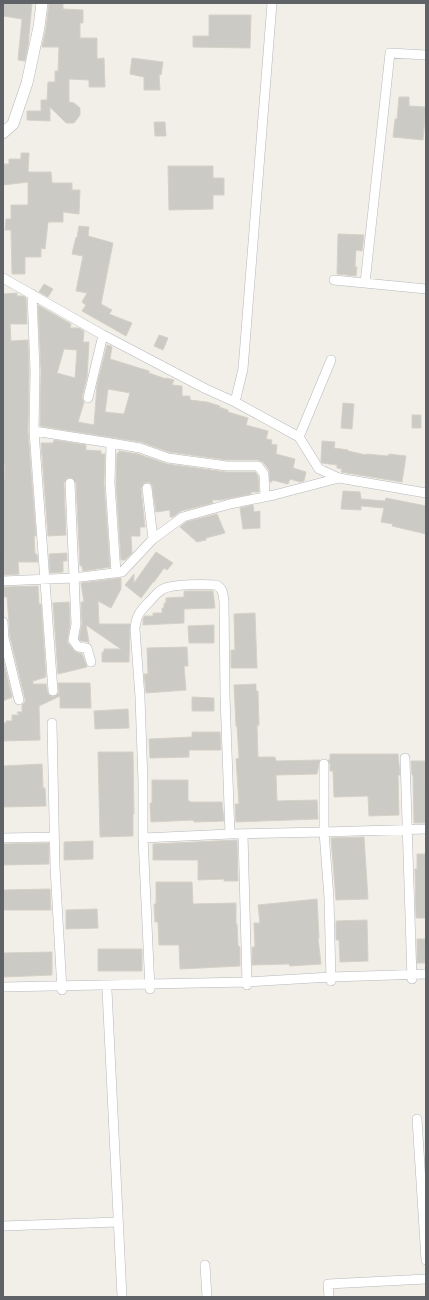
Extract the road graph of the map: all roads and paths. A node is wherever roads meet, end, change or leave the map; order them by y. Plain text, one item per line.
1 (42, 3) edge
2 (272, 3) edge
3 (426, 55) edge
4 (3, 133) edge
5 (3, 278) edge
6 (334, 280) dead end
7 (365, 283) junction
8 (426, 289) edge
9 (32, 294) junction
10 (103, 335) junction
11 (331, 360) dead end
12 (88, 398) dead end
13 (235, 402) junction
14 (34, 432) junction
15 (299, 437) junction
16 (111, 443) junction
17 (339, 478) junction
18 (70, 483) dead end
19 (147, 488) dead end
20 (426, 493) edge
21 (265, 496) junction
22 (153, 540) junction
23 (116, 573) junction
24 (73, 578) junction
25 (44, 579) junction
26 (3, 581) edge
27 (3, 622) edge
28 (91, 662) dead end
29 (53, 690) dead end
30 (19, 700) dead end
31 (52, 723) dead end
32 (405, 758) dead end
33 (324, 764) dead end
34 (408, 829) junction
35 (426, 829) edge
36 (324, 832) junction
37 (230, 834) junction
38 (243, 834) junction
39 (54, 837) junction
40 (3, 838) edge
41 (143, 838) junction
42 (426, 974) edge
43 (412, 977) junction
44 (426, 978) edge
45 (331, 979) junction
46 (247, 984) junction
47 (150, 986) junction
48 (3, 987) edge
49 (61, 988) junction
50 (107, 990) junction
51 (3, 993) edge
52 (417, 1119) dead end
53 (118, 1222) junction
54 (3, 1226) edge
55 (426, 1260) edge
56 (205, 1265) dead end
57 (426, 1279) edge
58 (122, 1297) edge
59 (208, 1297) edge
60 (329, 1297) edge

1 - 4 street
2 - 13 street
3 - 7 street
5 - 9 street
6 - 7 street
7 - 8 street
9 - 10 street
9 - 14 street
10 - 12 street
10 - 13 street
11 - 15 street
13 - 15 street
14 - 16 street
14 - 25 street
15 - 17 street
16 - 21 street
16 - 23 street
17 - 20 street
17 - 21 street
18 - 24 street
19 - 22 street
21 - 22 street
22 - 23 street
23 - 24 street
24 - 25 street
24 - 28 street
25 - 26 street
25 - 29 street
27 - 30 street
31 - 39 street
32 - 34 street
33 - 36 street
34 - 35 street
34 - 36 street
34 - 43 street
36 - 38 street
36 - 45 street
37 - 38 street
37 - 41 street
37 - 41 street
38 - 46 street
39 - 40 street
39 - 49 street
41 - 47 street
42 - 43 street
43 - 44 street
43 - 45 street
45 - 46 street
46 - 47 street
47 - 49 street
47 - 50 street
48 - 49 street
49 - 50 street
49 - 51 street
50 - 53 street
52 - 55 street
53 - 54 street
53 - 58 street
56 - 59 street
57 - 60 street

